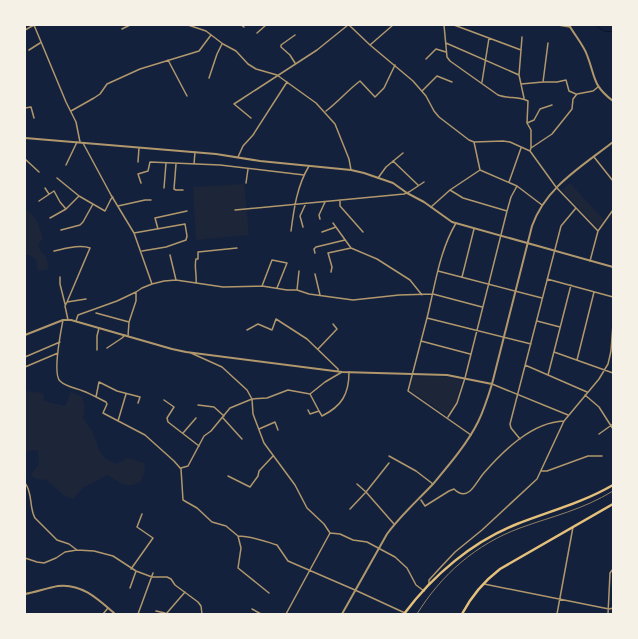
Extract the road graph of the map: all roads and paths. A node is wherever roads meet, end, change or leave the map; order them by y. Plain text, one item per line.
1 (34, 25) edge
2 (130, 25) edge
3 (188, 25) edge
4 (241, 25) edge
5 (266, 25) edge
6 (349, 25) edge
7 (393, 25) edge
8 (444, 25) edge
9 (454, 25) edge
10 (558, 25) edge
11 (30, 26) edge
12 (569, 26) edge
13 (244, 27) dead end
14 (122, 28) dead end
15 (25, 30) edge
16 (257, 33) dead end
17 (211, 35) junction
18 (295, 35) dead end
19 (522, 37) dead end
20 (489, 38) junction
21 (445, 42) junction
22 (40, 43) junction
23 (548, 43) dead end
24 (222, 44) junction
25 (370, 45) junction
26 (30, 50) dead end
27 (521, 50) junction
28 (446, 52) junction
29 (426, 59) dead end
30 (168, 60) junction
31 (484, 61) junction
32 (295, 63) junction
33 (395, 65) junction
34 (277, 75) junction
35 (519, 75) junction
36 (209, 78) dead end
37 (287, 82) junction
38 (452, 82) dead end
39 (543, 82) junction
40 (481, 83) junction
41 (521, 84) junction
42 (598, 87) junction
43 (422, 91) junction
44 (577, 94) junction
45 (187, 96) dead end
46 (524, 98) junction
47 (613, 101) edge
48 (552, 105) dead end
49 (25, 108) edge
50 (71, 111) junction
51 (325, 112) junction
52 (25, 115) edge
53 (34, 118) dead end
54 (251, 118) dead end
55 (25, 121) edge
56 (527, 123) junction
57 (25, 138) edge
58 (80, 142) junction
59 (474, 142) junction
60 (613, 142) edge
61 (521, 147) junction
62 (139, 148) junction
63 (531, 148) junction
64 (195, 152) junction
65 (530, 152) junction
66 (403, 153) dead end
67 (238, 157) junction
68 (594, 157) junction
69 (25, 159) edge
70 (393, 161) junction
71 (138, 162) dead end
72 (166, 162) junction
73 (176, 163) junction
74 (194, 164) junction
75 (66, 165) dead end
76 (309, 166) junction
77 (248, 169) junction
78 (351, 170) junction
79 (480, 170) junction
80 (39, 172) dead end
81 (304, 175) junction
82 (613, 176) edge
83 (57, 178) dead end
84 (378, 178) junction
85 (611, 178) junction
86 (613, 181) edge
87 (424, 182) dead end
88 (509, 182) junction
89 (141, 183) dead end
90 (246, 183) dead end
91 (418, 185) junction
92 (517, 186) junction
93 (556, 187) junction
94 (45, 188) dead end
95 (164, 188) dead end
96 (183, 190) dead end
97 (450, 190) junction
98 (407, 193) junction
99 (49, 194) junction
100 (79, 196) junction
101 (113, 197) junction
102 (151, 200) dead end
103 (340, 200) junction
104 (39, 201) dead end
105 (325, 202) junction
106 (306, 203) junction
107 (93, 204) junction
108 (295, 204) junction
109 (542, 205) junction
110 (118, 206) junction
111 (431, 207) junction
112 (576, 208) junction
113 (66, 209) junction
114 (235, 210) dead end
115 (613, 210) edge
116 (187, 211) dead end
117 (507, 211) junction
118 (50, 218) dead end
119 (320, 219) dead end
120 (333, 223) dead end
121 (456, 223) junction
122 (303, 227) dead end
123 (336, 227) junction
124 (158, 229) junction
125 (474, 229) junction
126 (62, 230) dead end
127 (291, 231) dead end
128 (598, 231) junction
129 (322, 232) dead end
130 (363, 232) dead end
131 (134, 233) junction
132 (500, 237) junction
133 (346, 240) junction
134 (527, 244) junction
135 (237, 248) dead end
136 (351, 248) junction
137 (54, 251) dead end
138 (142, 251) junction
139 (554, 251) junction
140 (314, 253) dead end
141 (170, 255) dead end
142 (590, 261) junction
143 (613, 267) edge
144 (299, 271) dead end
145 (438, 271) junction
146 (331, 272) dead end
147 (315, 274) dead end
148 (60, 277) dead end
149 (462, 277) junction
150 (547, 279) junction
151 (176, 280) junction
152 (196, 283) junction
153 (152, 284) junction
154 (488, 284) junction
155 (262, 286) junction
156 (571, 286) junction
157 (277, 288) junction
158 (297, 290) junction
159 (515, 290) junction
160 (136, 292) junction
161 (594, 292) junction
162 (433, 294) junction
163 (320, 295) junction
164 (422, 295) junction
165 (613, 297) edge
166 (86, 298) dead end
167 (542, 298) junction
168 (67, 302) junction
169 (65, 306) junction
170 (482, 307) junction
171 (96, 313) dead end
172 (427, 318) junction
173 (63, 320) junction
174 (68, 320) junction
175 (76, 321) junction
176 (536, 321) junction
177 (129, 322) junction
178 (333, 324) dead end
179 (613, 324) edge
180 (560, 327) junction
181 (99, 328) junction
182 (247, 330) dead end
183 (476, 330) junction
184 (25, 335) edge
185 (126, 336) junction
186 (503, 337) junction
187 (421, 341) junction
188 (60, 342) junction
189 (531, 344) junction
190 (107, 348) dead end
191 (318, 349) junction
192 (98, 350) dead end
193 (186, 352) junction
194 (554, 352) junction
195 (58, 353) junction
196 (470, 354) junction
197 (25, 357) edge
198 (577, 360) junction
199 (525, 365) junction
200 (25, 367) edge
201 (604, 370) junction
202 (338, 371) junction
203 (342, 372) junction
204 (350, 372) junction
205 (412, 373) junction
206 (613, 373) edge
207 (548, 375) junction
208 (464, 378) junction
209 (492, 384) junction
210 (587, 392) junction
211 (126, 393) junction
212 (310, 394) junction
213 (518, 394) junction
214 (585, 395) junction
215 (96, 397) junction
216 (164, 400) dead end
217 (252, 400) junction
218 (138, 402) dead end
219 (198, 405) dead end
220 (308, 410) dead end
221 (319, 411) junction
222 (568, 414) junction
223 (224, 417) junction
224 (448, 417) junction
225 (196, 418) dead end
226 (118, 421) junction
227 (564, 421) junction
228 (612, 425) edge
229 (258, 429) junction
230 (278, 430) dead end
231 (613, 430) edge
232 (183, 433) junction
233 (599, 434) dead end
234 (471, 435) junction
235 (242, 439) dead end
236 (520, 439) junction
237 (199, 446) junction
238 (273, 456) junction
239 (389, 456) dead end
240 (602, 456) dead end
241 (389, 463) dead end
242 (180, 469) junction
243 (541, 471) junction
244 (228, 476) dead end
245 (25, 483) edge
246 (357, 484) dead end
247 (433, 484) junction
248 (613, 485) edge
249 (366, 492) junction
250 (421, 500) dead end
251 (613, 504) edge
252 (350, 509) dead end
253 (142, 514) dead end
254 (394, 524) junction
255 (573, 527) junction
256 (330, 533) junction
257 (238, 536) junction
258 (379, 549) junction
259 (77, 550) junction
260 (25, 558) edge
261 (131, 569) junction
262 (613, 569) edge
263 (310, 570) junction
264 (136, 572) junction
265 (153, 573) dead end
266 (152, 577) junction
267 (482, 584) junction
268 (427, 587) junction
269 (130, 588) dead end
270 (355, 590) junction
271 (424, 591) junction
272 (185, 592) junction
273 (269, 593) dead end
274 (25, 594) edge
275 (559, 599) junction
276 (108, 608) junction
277 (613, 608) edge
278 (252, 609) dead end
279 (608, 609) junction
280 (156, 611) dead end
281 (103, 614) edge
282 (115, 614) edge
283 (138, 614) edge
284 (166, 614) edge
285 (202, 614) edge
286 (261, 614) edge
287 (286, 614) edge
288 (342, 614) edge
289 (404, 614) edge
290 (463, 614) edge
291 (556, 614) edge
292 (608, 614) edge

1 - 11 street
1 - 22 street
2 - 14 street
3 - 17 street
4 - 13 street
5 - 16 street
6 - 25 street
6 - 32 street
7 - 25 street
8 - 21 street
9 - 20 street
10 - 12 street
11 - 15 street
12 - 42 street
17 - 24 street
17 - 30 street
18 - 32 street
19 - 27 street
20 - 27 street
20 - 31 street
21 - 28 street
21 - 31 street
22 - 26 street
22 - 50 street
23 - 39 street
24 - 34 street
24 - 36 street
25 - 33 street
27 - 35 street
28 - 29 street
28 - 40 street
30 - 45 street
30 - 50 street
31 - 35 street
31 - 40 street
32 - 34 street
33 - 43 street
33 - 51 street
34 - 37 street
34 - 54 street
35 - 41 street
37 - 51 street
37 - 67 street
38 - 43 street
39 - 41 street
39 - 44 street
40 - 46 street
41 - 46 street
42 - 44 street
42 - 47 street
43 - 59 street
44 - 63 street
46 - 56 street
48 - 56 street
49 - 53 street
50 - 58 street
51 - 78 street
52 - 55 street
56 - 63 street
57 - 58 street
58 - 62 street
58 - 75 street
58 - 101 street
59 - 61 street
59 - 79 street
60 - 68 street
61 - 65 street
61 - 88 street
62 - 64 street
62 - 71 street
63 - 65 street
64 - 67 street
64 - 74 street
65 - 93 street
66 - 70 street
67 - 76 street
68 - 85 street
68 - 93 street
69 - 80 street
70 - 84 street
70 - 91 street
72 - 73 street
72 - 89 street
72 - 95 street
73 - 74 street
73 - 96 street
74 - 77 street
76 - 78 street
76 - 81 street
77 - 81 street
77 - 90 street
78 - 84 street
79 - 88 street
79 - 97 street
81 - 108 street
82 - 85 street
83 - 100 street
84 - 98 street
85 - 86 street
87 - 91 street
88 - 92 street
91 - 98 street
92 - 109 street
92 - 117 street
93 - 109 street
93 - 112 street
94 - 99 street
97 - 111 street
97 - 117 street
98 - 103 street
98 - 111 street
99 - 104 street
99 - 113 street
100 - 107 street
100 - 113 street
101 - 107 street
101 - 110 street
102 - 110 street
103 - 105 street
103 - 130 street
105 - 106 street
105 - 119 street
106 - 108 street
106 - 122 street
107 - 126 street
108 - 114 street
108 - 127 street
109 - 134 street
110 - 131 street
111 - 121 street
112 - 128 street
112 - 139 street
113 - 118 street
115 - 128 street
116 - 124 street
117 - 132 street
120 - 123 street
121 - 125 street
121 - 145 street
123 - 129 street
123 - 133 street
124 - 131 street
124 - 138 street
125 - 132 street
125 - 149 street
128 - 142 street
131 - 138 street
132 - 134 street
132 - 154 street
133 - 136 street
133 - 140 street
134 - 139 street
134 - 159 street
135 - 152 street
136 - 146 street
136 - 164 street
137 - 168 street
138 - 153 street
139 - 142 street
139 - 150 street
141 - 151 street
142 - 143 street
144 - 158 street
145 - 149 street
145 - 162 street
147 - 163 street
148 - 169 street
149 - 154 street
150 - 156 street
150 - 167 street
151 - 152 street
151 - 153 street
152 - 155 street
153 - 160 street
154 - 159 street
154 - 170 street
155 - 157 street
155 - 157 street
156 - 161 street
156 - 180 street
157 - 158 street
158 - 163 street
159 - 167 street
159 - 186 street
160 - 175 street
160 - 177 street
161 - 165 street
161 - 198 street
162 - 164 street
162 - 170 street
162 - 172 street
163 - 164 street
166 - 168 street
167 - 176 street
168 - 169 street
169 - 174 street
170 - 183 street
171 - 177 street
172 - 183 street
172 - 187 street
173 - 174 street
173 - 184 street
173 - 188 street
174 - 175 street
175 - 181 street
176 - 180 street
176 - 189 street
177 - 185 street
178 - 191 street
179 - 201 street
180 - 194 street
181 - 185 street
181 - 192 street
182 - 191 street
183 - 186 street
183 - 196 street
185 - 190 street
185 - 193 street
186 - 189 street
186 - 209 street
187 - 196 street
187 - 205 street
188 - 195 street
188 - 197 street
189 - 199 street
191 - 202 street
193 - 202 street
193 - 217 street
194 - 198 street
194 - 207 street
195 - 200 street
195 - 215 street
196 - 208 street
198 - 201 street
199 - 207 street
199 - 213 street
201 - 206 street
201 - 210 street
202 - 203 street
203 - 204 street
203 - 212 street
204 - 205 street
204 - 221 street
205 - 208 street
205 - 224 street
207 - 210 street
208 - 209 street
208 - 224 street
209 - 213 street
209 - 234 street
210 - 214 street
211 - 215 street
211 - 218 street
211 - 226 street
212 - 217 street
212 - 221 street
213 - 222 street
213 - 236 street
214 - 222 street
214 - 228 street
215 - 226 street
216 - 232 street
217 - 223 street
217 - 229 street
219 - 223 street
220 - 221 street
222 - 227 street
223 - 235 street
223 - 237 street
224 - 234 street
225 - 232 street
226 - 242 street
227 - 236 street
227 - 243 street
228 - 231 street
228 - 233 street
229 - 230 street
229 - 238 street
232 - 237 street
234 - 247 street
236 - 250 street
237 - 242 street
238 - 244 street
238 - 256 street
239 - 247 street
240 - 243 street
241 - 249 street
242 - 257 street
243 - 268 street
245 - 259 street
246 - 249 street
247 - 254 street
248 - 268 main road
249 - 252 street
249 - 254 street
251 - 255 main road
253 - 261 street
254 - 258 street
255 - 267 main road
255 - 275 street
256 - 258 street
256 - 263 street
257 - 263 street
257 - 273 street
258 - 270 street
258 - 271 street
259 - 260 street
259 - 261 street
261 - 264 street
262 - 279 street
263 - 270 street
263 - 287 street
264 - 266 street
264 - 269 street
265 - 266 street
266 - 272 street
266 - 283 street
267 - 275 street
267 - 290 main road
268 - 271 main road
270 - 288 street
270 - 289 street
271 - 289 main road
272 - 284 street
272 - 285 street
274 - 276 street
275 - 279 street
275 - 291 street
276 - 281 street
276 - 282 street
277 - 279 street
278 - 286 street
279 - 292 street
280 - 284 street

